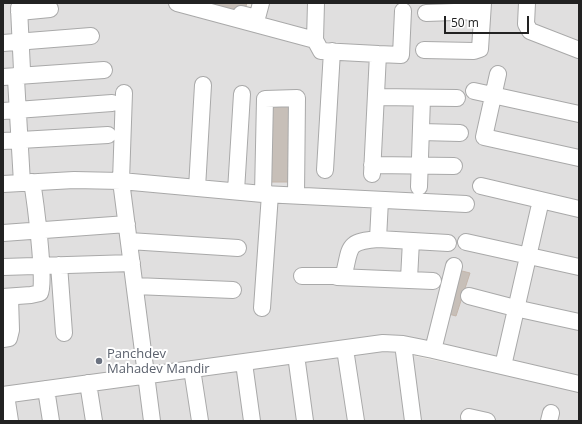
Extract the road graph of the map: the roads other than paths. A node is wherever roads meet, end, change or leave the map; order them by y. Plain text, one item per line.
1 (177, 3) edge
2 (202, 3) edge
3 (261, 3) edge
4 (316, 3) edge
5 (527, 3) edge
6 (482, 7) edge
7 (50, 9) dead end
8 (403, 11) dead end
9 (426, 13) dead end
10 (91, 36) dead end
11 (315, 40) junction
12 (21, 41) junction
13 (3, 43) edge
14 (424, 50) dead end
15 (579, 50) edge
16 (332, 51) junction
17 (378, 54) junction
18 (104, 70) dead end
19 (498, 74) dead end
20 (10, 76) edge
21 (203, 85) dead end
22 (474, 91) dead end
23 (242, 94) dead end
24 (493, 96) junction
25 (376, 97) junction
26 (422, 98) junction
27 (457, 98) dead end
28 (10, 111) edge
29 (579, 114) edge
30 (421, 132) junction
31 (460, 133) dead end
32 (108, 135) dead end
33 (19, 140) junction
34 (3, 141) edge
35 (579, 158) edge
36 (420, 166) junction
37 (454, 166) dead end
38 (325, 170) dead end
39 (121, 181) junction
40 (27, 182) junction
41 (3, 184) edge
42 (481, 186) dead end
43 (419, 187) dead end
44 (197, 188) junction
45 (236, 191) junction
46 (266, 194) junction
47 (296, 195) junction
48 (380, 200) junction
49 (541, 200) junction
50 (466, 204) dead end
51 (579, 209) edge
52 (126, 224) junction
53 (38, 231) junction
54 (3, 233) edge
55 (378, 239) junction
56 (129, 241) junction
57 (411, 241) junction
58 (466, 242) dead end
59 (448, 243) dead end
60 (238, 248) dead end
61 (528, 256) junction
62 (132, 263) junction
63 (59, 265) junction
64 (41, 266) junction
65 (454, 266) dead end
66 (3, 267) edge
67 (579, 268) edge
68 (302, 276) dead end
69 (338, 277) junction
70 (409, 279) junction
71 (433, 281) dead end
72 (135, 286) junction
73 (233, 290) dead end
74 (469, 296) dead end
75 (7, 297) edge
76 (262, 308) dead end
77 (515, 308) junction
78 (579, 322) edge
79 (64, 333) dead end
80 (3, 339) edge
81 (403, 344) junction
82 (345, 348) junction
83 (433, 350) junction
84 (296, 356) junction
85 (244, 363) junction
86 (503, 366) junction
87 (192, 369) junction
88 (146, 375) junction
89 (88, 383) junction
90 (579, 384) edge
91 (46, 389) junction
92 (4, 395) edge
93 (468, 417) dead end
94 (10, 421) edge
95 (51, 421) edge
96 (94, 421) edge
97 (152, 421) edge
98 (200, 421) edge
99 (252, 421) edge
100 (305, 421) edge
101 (356, 421) edge
102 (413, 421) edge
103 (487, 421) edge

1 - 11 street
2 - 3 street
4 - 11 street
5 - 15 street
6 - 9 street
6 - 14 street
7 - 12 street
8 - 17 street
10 - 12 street
11 - 16 street
12 - 13 street
12 - 20 street
16 - 17 street
16 - 38 street
17 - 25 street
18 - 20 street
19 - 24 street
20 - 28 street
21 - 44 street
22 - 24 street
23 - 45 street
24 - 29 street
24 - 35 street
25 - 26 street
25 - 36 street
26 - 27 street
26 - 30 street
28 - 33 street
28 - 39 street
30 - 31 street
30 - 36 street
32 - 33 street
33 - 34 street
33 - 40 street
36 - 37 street
36 - 43 street
39 - 40 street
39 - 44 street
39 - 52 street
40 - 41 street
40 - 53 street
42 - 49 street
44 - 45 street
45 - 46 street
46 - 47 street
46 - 47 street
46 - 76 street
47 - 48 street
48 - 50 street
48 - 55 street
49 - 51 street
49 - 61 street
52 - 53 street
52 - 56 street
53 - 54 street
53 - 64 street
55 - 57 street
55 - 69 street
56 - 60 street
56 - 62 street
57 - 59 street
57 - 70 street
58 - 61 street
61 - 67 street
61 - 77 street
62 - 63 street
62 - 72 street
63 - 64 street
63 - 79 street
64 - 66 street
64 - 75 street
65 - 83 street
68 - 69 street
69 - 70 street
70 - 71 street
72 - 73 street
72 - 88 street
74 - 77 street
75 - 80 street
77 - 78 street
77 - 86 street
81 - 82 street
81 - 83 street
81 - 102 street
82 - 84 street
82 - 101 street
83 - 86 street
84 - 85 street
84 - 100 street
85 - 87 street
85 - 99 street
86 - 90 street
87 - 88 street
87 - 98 street
88 - 89 street
88 - 97 street
89 - 91 street
89 - 96 street
91 - 92 street
91 - 95 street
92 - 94 street
93 - 103 street

